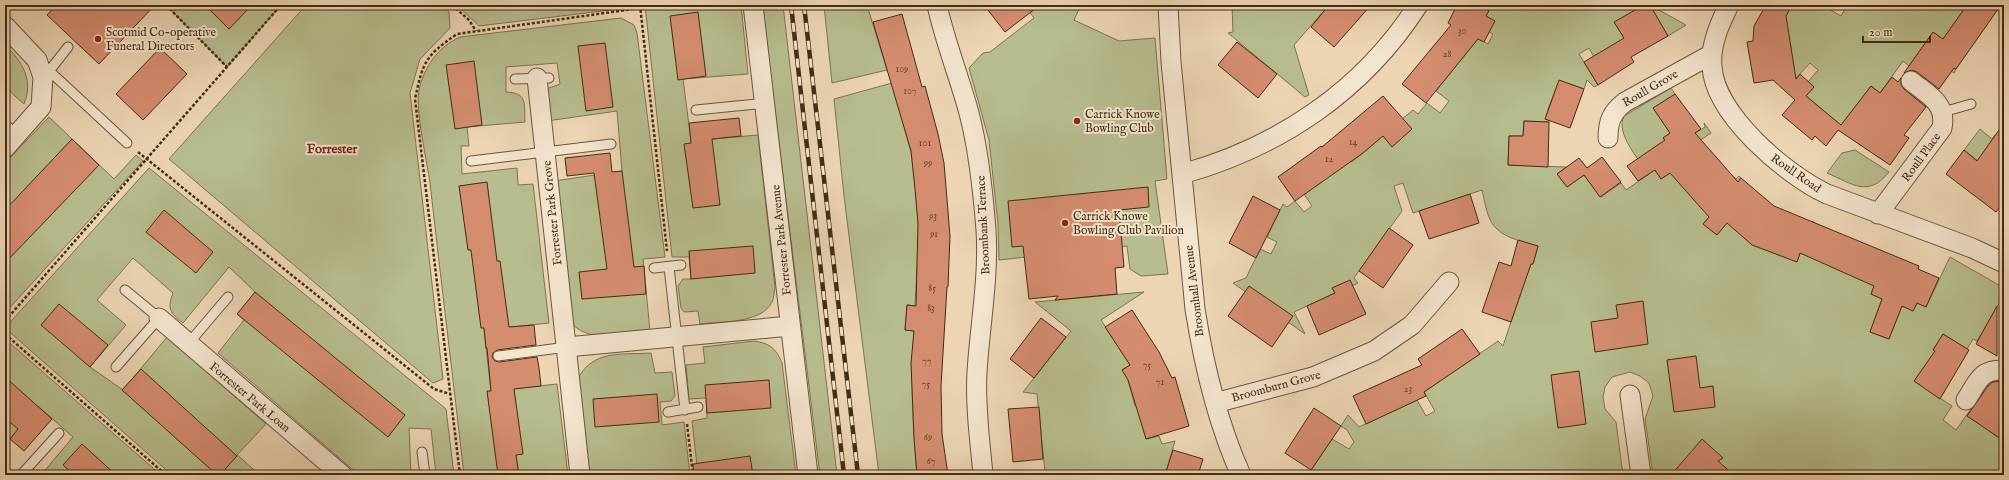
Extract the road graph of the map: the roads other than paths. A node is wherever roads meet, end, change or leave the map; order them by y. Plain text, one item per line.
1 (753, 5) edge
2 (937, 5) edge
3 (1168, 5) edge
4 (1418, 5) edge
5 (1729, 5) edge
6 (5, 26) edge
7 (68, 47) dead end
8 (1712, 54) junction
9 (43, 69) junction
10 (543, 78) joint
11 (515, 79) dead end
12 (1911, 82) dead end
13 (766, 103) junction
14 (1971, 104) dead end
15 (696, 110) dead end
16 (1943, 112) junction
17 (9, 136) edge
18 (1608, 138) dead end
19 (127, 143) road end
20 (611, 144) dead end
21 (546, 151) junction
22 (471, 160) dead end
23 (1182, 174) junction
24 (1878, 214) junction
25 (2004, 263) edge
26 (681, 265) dead end
27 (669, 267) junction
28 (654, 268) dead end
29 (1449, 282) dead end
30 (125, 290) dead end
31 (228, 297) dead end
32 (158, 318) junction
33 (790, 326) junction
34 (677, 336) junction
35 (188, 344) junction
36 (567, 347) junction
37 (498, 356) dead end
38 (116, 367) dead end
39 (2004, 370) edge
40 (1630, 395) dead end
41 (1966, 400) dead end
42 (1215, 403) junction
43 (698, 407) dead end
44 (685, 410) junction
45 (668, 412) dead end
46 (59, 433) dead end
47 (422, 452) dead end
48 (21, 475) edge
49 (342, 475) edge
50 (425, 475) edge
51 (580, 475) edge
52 (808, 475) edge
53 (983, 475) edge
54 (1241, 475) edge
55 (1640, 475) edge

1 - 13 street, Forrester Park Avenue
2 - 53 street, Broombank Terrace
3 - 23 street, Broomhall Avenue
4 - 23 street
5 - 8 street, Roull Road
6 - 9 street
7 - 9 lane
8 - 18 street, Roull Grove
8 - 24 street, Roull Road
9 - 17 street
9 - 19 lane
10 - 11 lane
10 - 21 street, Forrester Park Grove
12 - 16 street
13 - 15 lane
13 - 33 street, Forrester Park Avenue
14 - 16 lane
16 - 24 street, Roull Place
20 - 21 lane
21 - 22 lane
21 - 36 street, Forrester Park Grove
23 - 42 street, Broomhall Avenue
24 - 25 street, Roull Road
26 - 27 lane
27 - 28 lane
27 - 34 lane
29 - 42 street, Broomburn Grove
30 - 32 lane
31 - 35 lane
32 - 35 street, Forrester Park Loan
32 - 38 lane
33 - 34 street
33 - 52 street, Forrester Park Avenue
34 - 36 street
34 - 44 lane
35 - 49 street, Forrester Park Loan
36 - 37 lane
36 - 51 street, Forrester Park Grove
39 - 41 street
40 - 55 street
42 - 54 street, Broomhall Avenue
43 - 44 lane
44 - 45 lane
46 - 48 lane
47 - 50 lane

